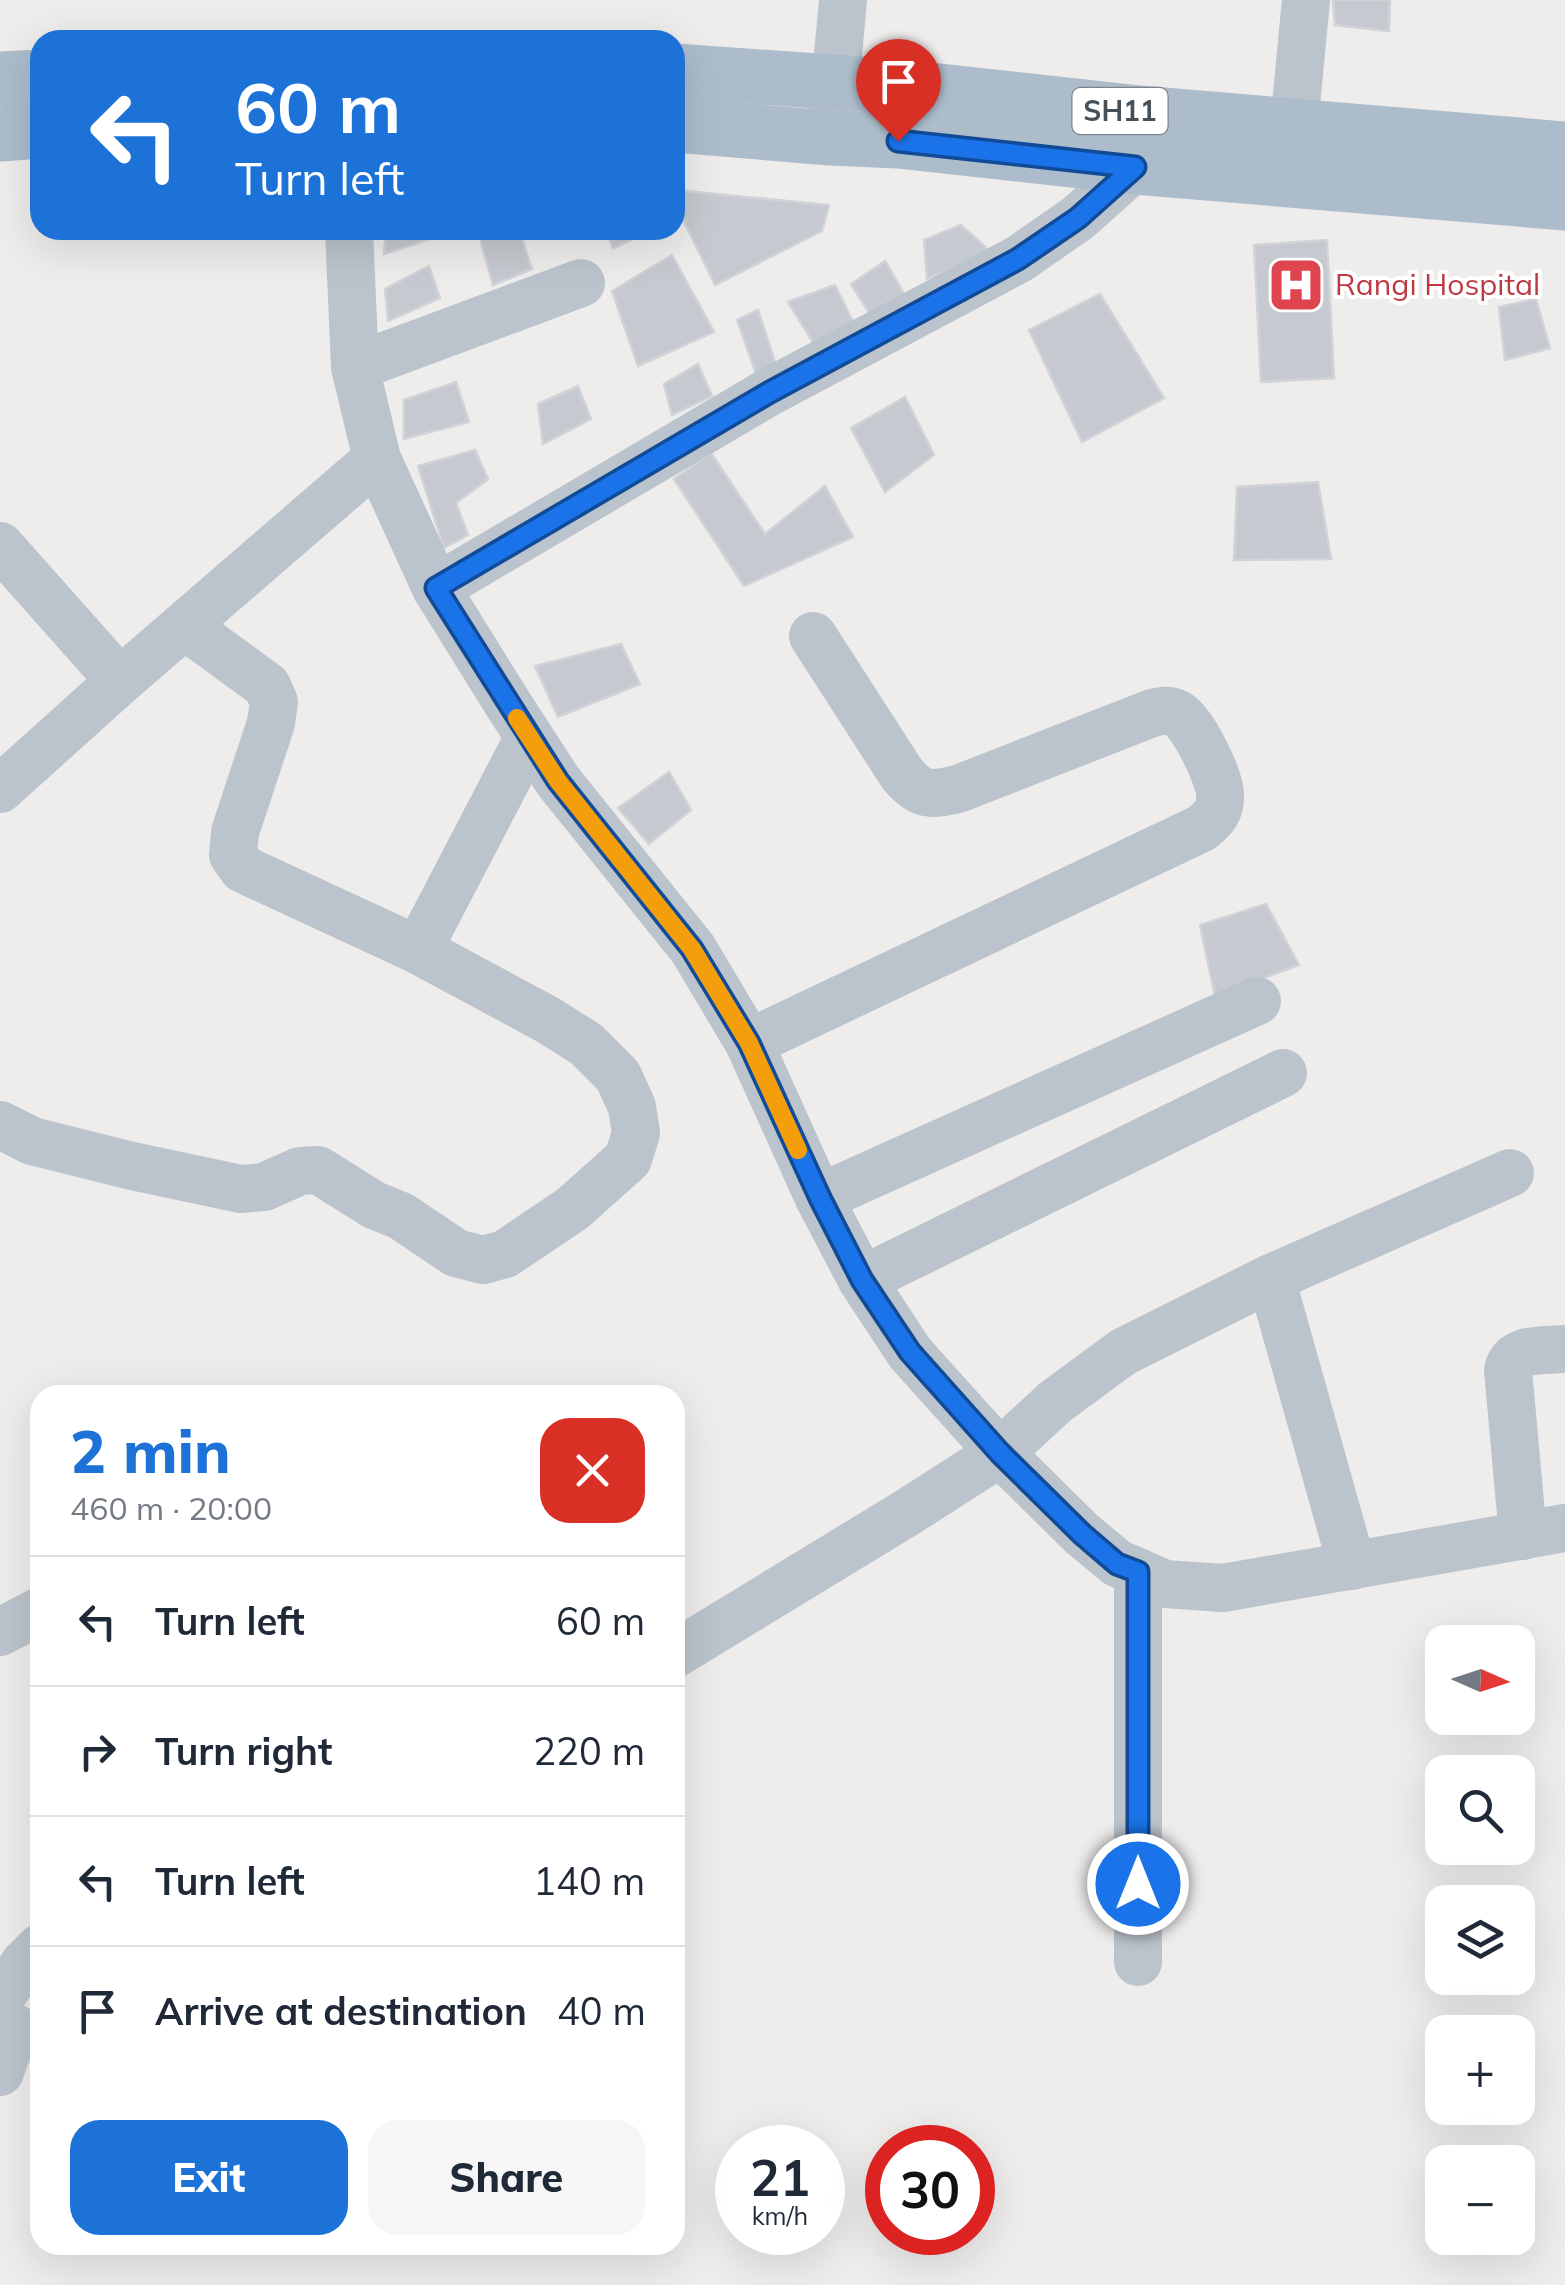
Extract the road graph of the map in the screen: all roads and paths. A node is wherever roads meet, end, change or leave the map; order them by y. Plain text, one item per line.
1 (843, 0) edge
2 (1306, 0) edge
3 (685, 72) edge
4 (30, 78) edge
5 (0, 80) edge
6 (834, 83) junction
7 (685, 126) edge
8 (1294, 126) junction
9 (30, 132) edge
10 (0, 134) edge
11 (830, 138) junction
12 (1565, 149) edge
13 (1135, 167) junction
14 (1565, 203) edge
15 (350, 240) edge
16 (581, 282) dead end
17 (355, 367) junction
18 (377, 460) junction
19 (0, 546) edge
20 (436, 588) junction
21 (185, 626) junction
22 (813, 636) dead end
23 (120, 681) junction
24 (529, 737) junction
25 (0, 789) edge
26 (418, 950) junction
27 (1257, 1001) dead end
28 (749, 1043) junction
29 (1283, 1073) dead end
30 (0, 1125) edge
31 (1510, 1172) dead end
32 (820, 1198) junction
33 (1271, 1278) junction
34 (862, 1280) junction
35 (1565, 1349) edge
36 (1000, 1453) junction
37 (1544, 1532) edge
38 (1352, 1566) junction
39 (1138, 1572) junction
40 (30, 1616) edge
41 (0, 1632) edge
42 (685, 1648) edge
43 (30, 1958) edge
44 (1138, 1962) dead end
45 (11, 2030) edge

1 - 6 street
2 - 8 street
3 - 6 main road, SH11
4 - 5 main road
6 - 8 main road, SH11
6 - 11 street
7 - 11 main road, SH11
8 - 12 main road, SH11
9 - 10 main road
11 - 13 main road, SH11
13 - 14 main road, SH11
13 - 20 street
15 - 17 street
16 - 17 street
17 - 18 street
18 - 20 street
18 - 21 street
19 - 23 street
20 - 24 street
21 - 23 street
21 - 26 street
22 - 28 street
23 - 25 street
24 - 26 street
24 - 28 street
26 - 30 street
27 - 32 street
28 - 32 street
29 - 34 street
31 - 33 street
32 - 34 street
33 - 36 street
33 - 38 street
34 - 36 street
35 - 37 street
36 - 39 street
36 - 42 street
37 - 38 street
38 - 39 street
39 - 44 street
40 - 41 street
43 - 45 street

